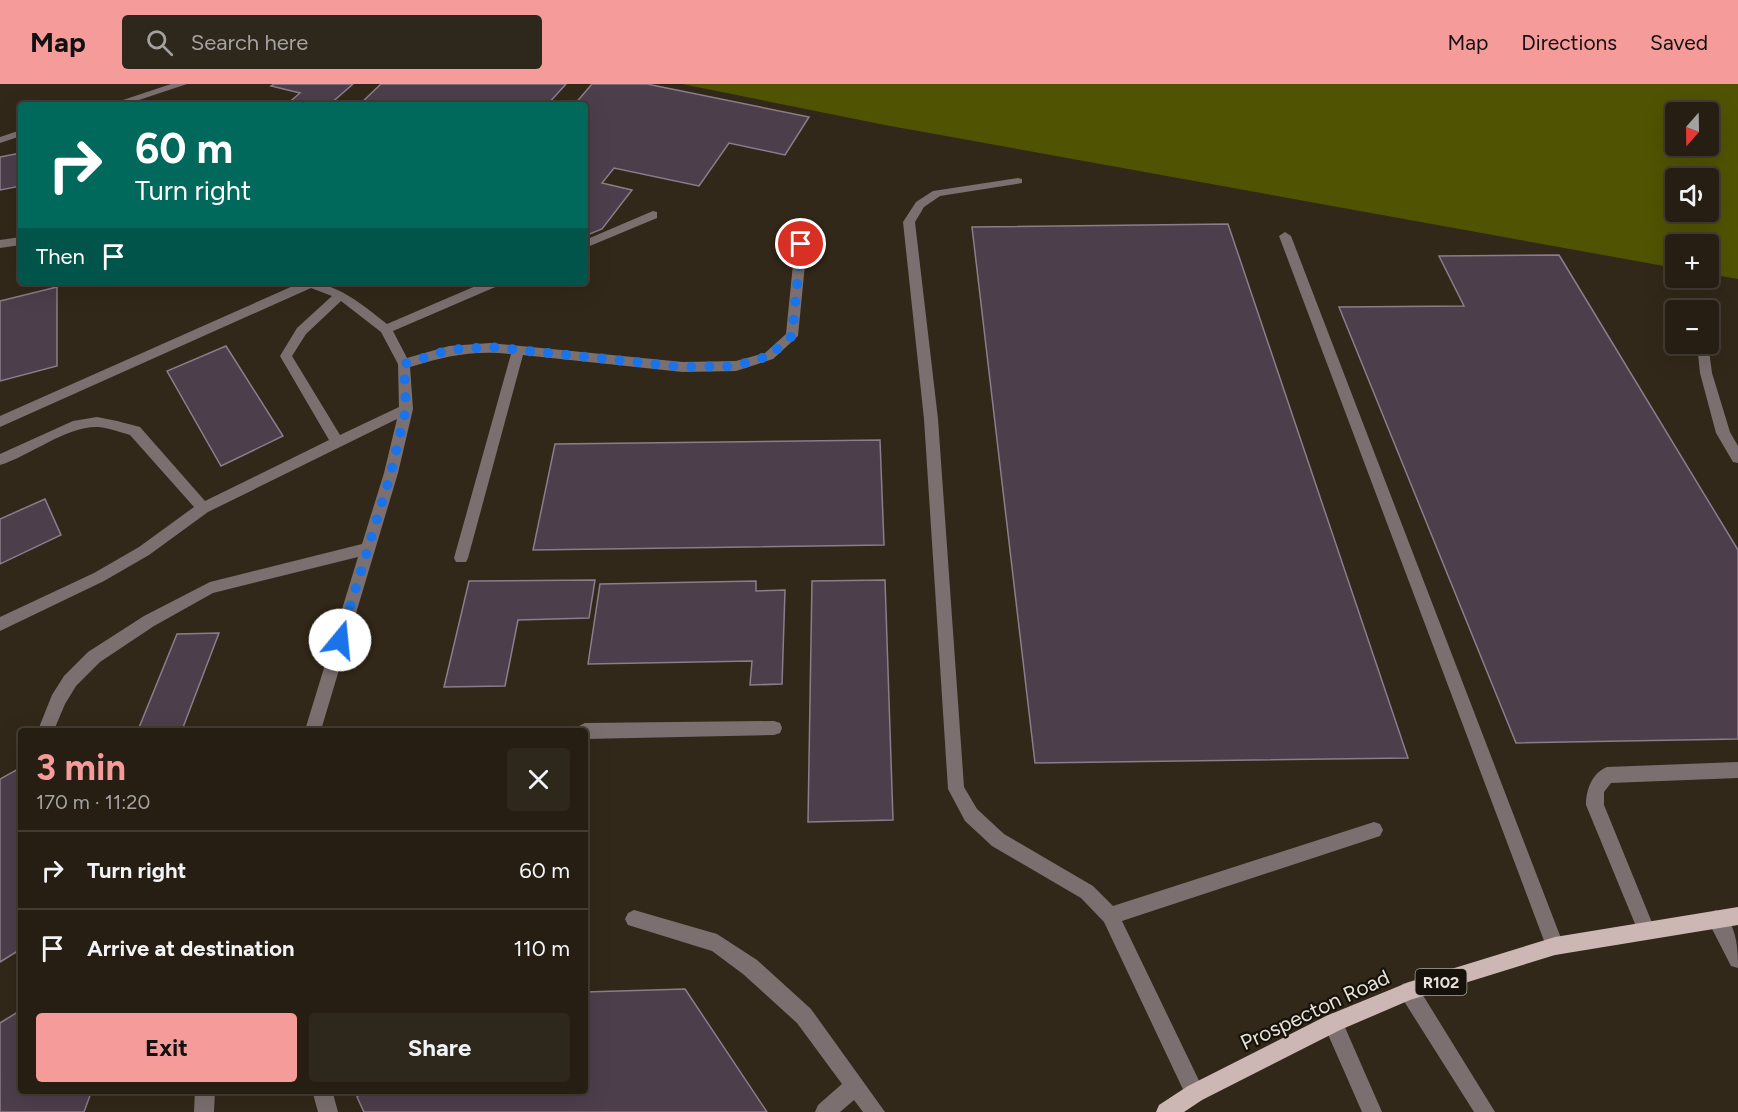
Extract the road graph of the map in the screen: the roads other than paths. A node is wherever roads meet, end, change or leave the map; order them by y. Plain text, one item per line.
1 (182, 84) edge
2 (124, 102) edge
3 (18, 134) edge
4 (0, 140) edge
5 (1018, 182) dead end
6 (653, 215) dead end
7 (1285, 236) dead end
8 (18, 241) edge
9 (588, 243) edge
10 (0, 244) edge
11 (801, 244) dead end
12 (303, 285) edge
13 (317, 285) edge
14 (489, 285) edge
15 (341, 295) junction
16 (386, 329) junction
17 (518, 350) junction
18 (1704, 354) edge
19 (404, 364) junction
20 (406, 409) junction
21 (0, 422) edge
22 (338, 442) junction
23 (1738, 458) edge
24 (0, 460) edge
25 (203, 508) junction
26 (368, 549) junction
27 (461, 558) dead end
28 (0, 624) edge
29 (47, 728) edge
30 (314, 728) edge
31 (774, 728) dead end
32 (588, 731) edge
33 (1738, 770) edge
34 (1374, 830) dead end
35 (1110, 916) junction
36 (1738, 916) edge
37 (1716, 918) junction
38 (634, 919) dead end
39 (1646, 930) junction
40 (1555, 946) junction
41 (1738, 959) edge
42 (1409, 991) junction
43 (1333, 1023) junction
44 (855, 1086) junction
45 (1195, 1093) junction
46 (205, 1094) edge
47 (323, 1094) edge
48 (204, 1112) edge
49 (328, 1112) edge
50 (825, 1112) edge
51 (875, 1112) edge
52 (1166, 1112) edge
53 (1372, 1112) edge
54 (1485, 1112) edge

1 - 2 street
3 - 4 street
5 - 35 street
6 - 9 street
7 - 40 street
8 - 10 street
11 - 17 street
12 - 21 street
13 - 15 street
14 - 16 street
15 - 16 street
15 - 22 street
16 - 19 street
17 - 19 street
17 - 27 street
18 - 23 street
19 - 20 street
20 - 22 street
20 - 26 street
22 - 25 street
24 - 25 street
25 - 28 street
26 - 29 street
26 - 30 street
31 - 32 street
33 - 39 street
34 - 35 street
35 - 45 street
36 - 37 main road, Prospecton Road / R102
37 - 39 main road, Prospecton Road / R102
37 - 41 street
38 - 44 street
39 - 40 main road, Prospecton Road / R102
40 - 42 main road, Prospecton Road / R102
42 - 43 main road, Prospecton Road / R102
42 - 54 street
43 - 45 main road, Prospecton Road / R102
43 - 53 street
44 - 50 street
44 - 51 street
45 - 52 main road, Prospecton Road / R102
46 - 48 street
47 - 49 street

